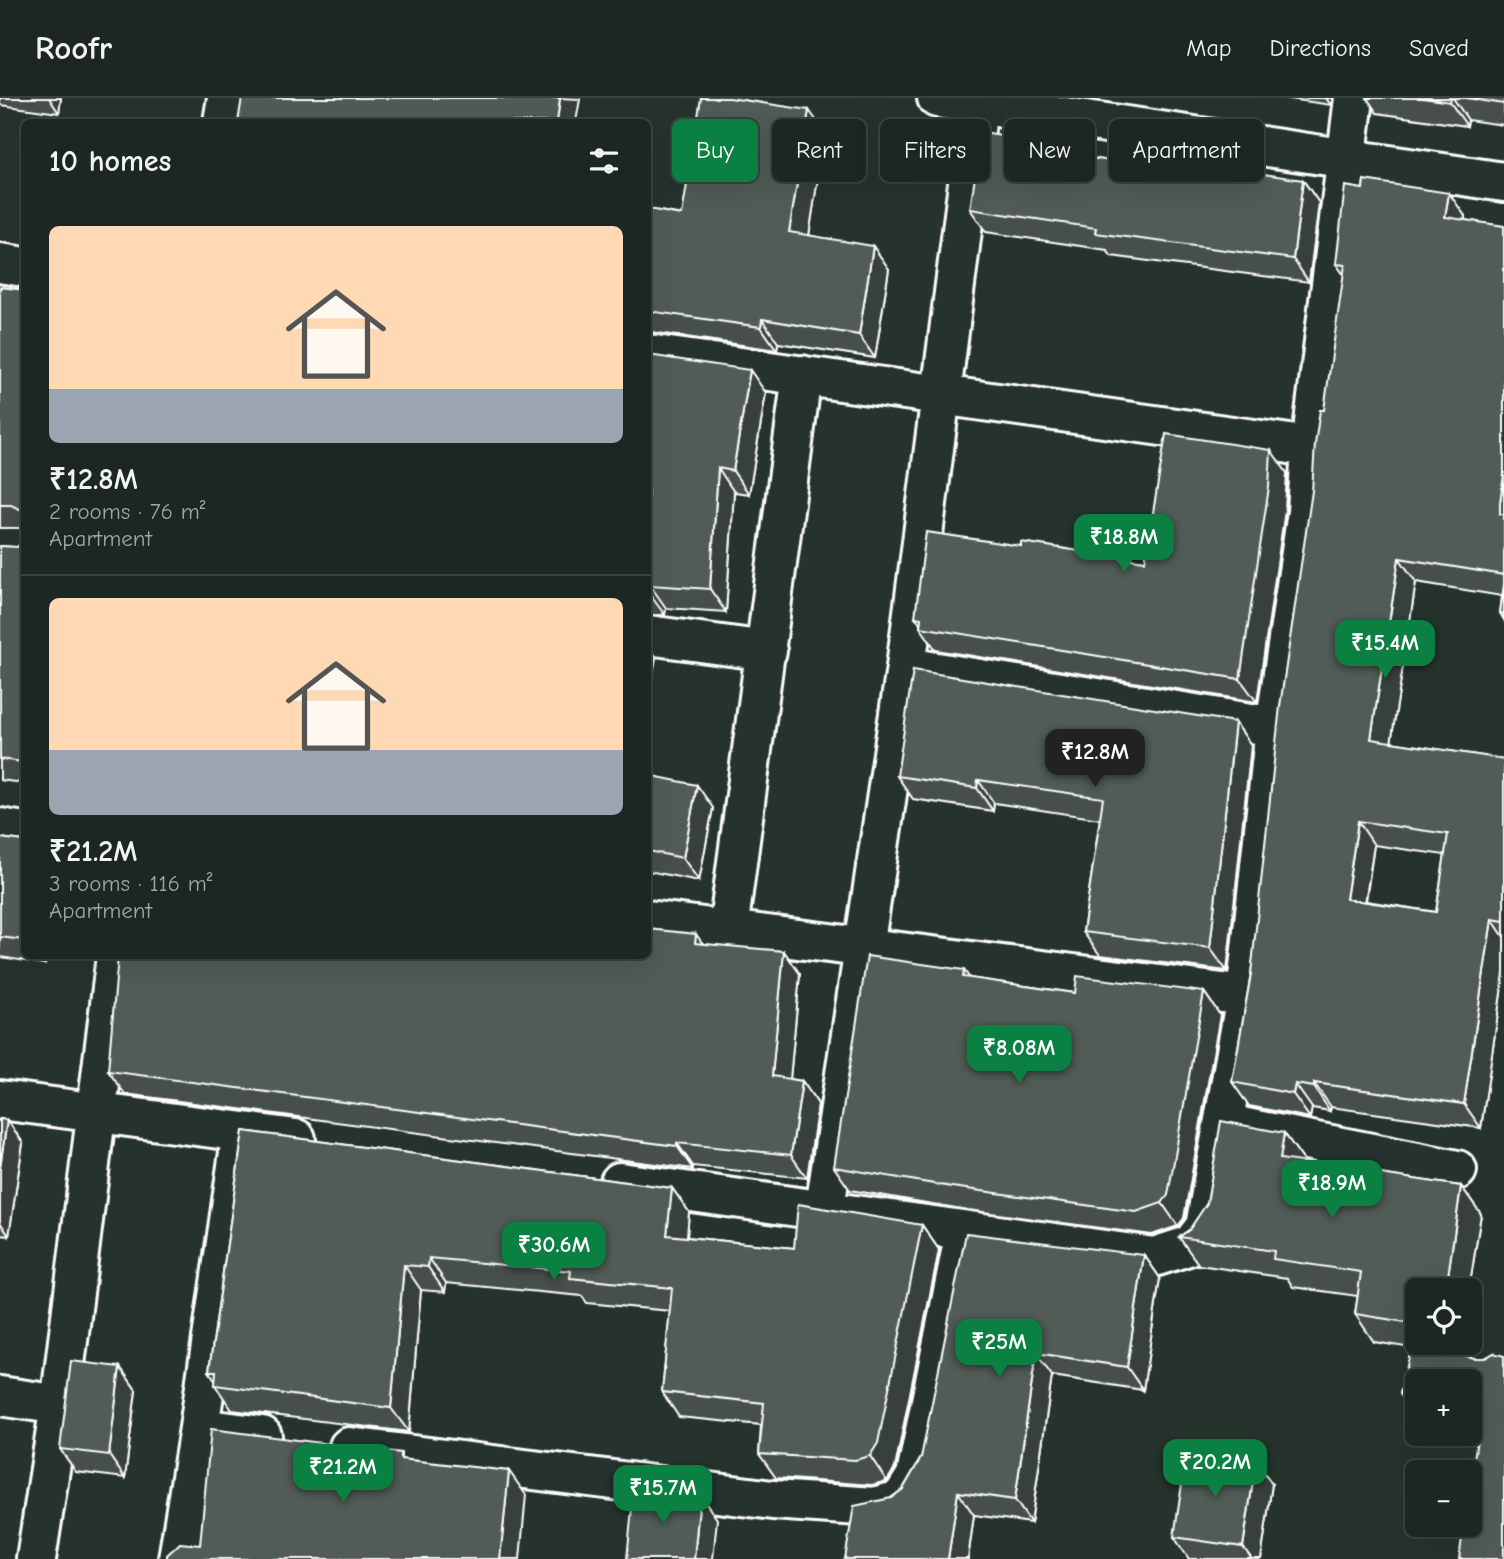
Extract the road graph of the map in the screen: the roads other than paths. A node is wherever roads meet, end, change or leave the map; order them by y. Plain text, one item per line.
1 (227, 98) edge
2 (937, 98) edge
3 (1354, 98) edge
4 (979, 101) edge
5 (224, 119) edge
6 (1346, 160) junction
7 (1504, 182) edge
8 (0, 263) edge
9 (21, 266) edge
10 (651, 354) edge
11 (802, 375) junction
12 (941, 395) junction
13 (1311, 447) junction
14 (651, 635) edge
15 (767, 651) junction
16 (906, 667) junction
17 (1275, 727) junction
18 (0, 828) edge
19 (21, 832) edge
20 (651, 920) edge
21 (728, 930) junction
22 (867, 947) junction
23 (116, 959) edge
24 (1246, 996) junction
25 (0, 1100) edge
26 (96, 1113) junction
27 (1224, 1124) junction
28 (242, 1132) junction
29 (337, 1144) edge
30 (1457, 1170) dead end
31 (581, 1177) edge
32 (825, 1209) junction
33 (965, 1232) junction
34 (0, 1396) edge
35 (60, 1405) junction
36 (200, 1428) junction
37 (36, 1559) edge
38 (178, 1559) edge

1 - 5 street
2 - 4 street
3 - 6 street
4 - 6 street
4 - 12 street
6 - 7 street
6 - 13 street
8 - 9 street
10 - 11 street
11 - 12 street
11 - 15 street
12 - 13 street
12 - 16 street
13 - 17 street
14 - 15 street
15 - 21 street
16 - 17 street
16 - 22 street
17 - 24 street
18 - 19 street
20 - 21 street
21 - 22 street
22 - 24 street
22 - 32 street
23 - 26 street
24 - 27 street
25 - 26 street
26 - 28 street
26 - 35 street
27 - 30 street
27 - 33 street
28 - 29 street
28 - 36 street
31 - 32 street
32 - 33 street
33 - 36 street
34 - 35 street
35 - 37 street
36 - 38 street

